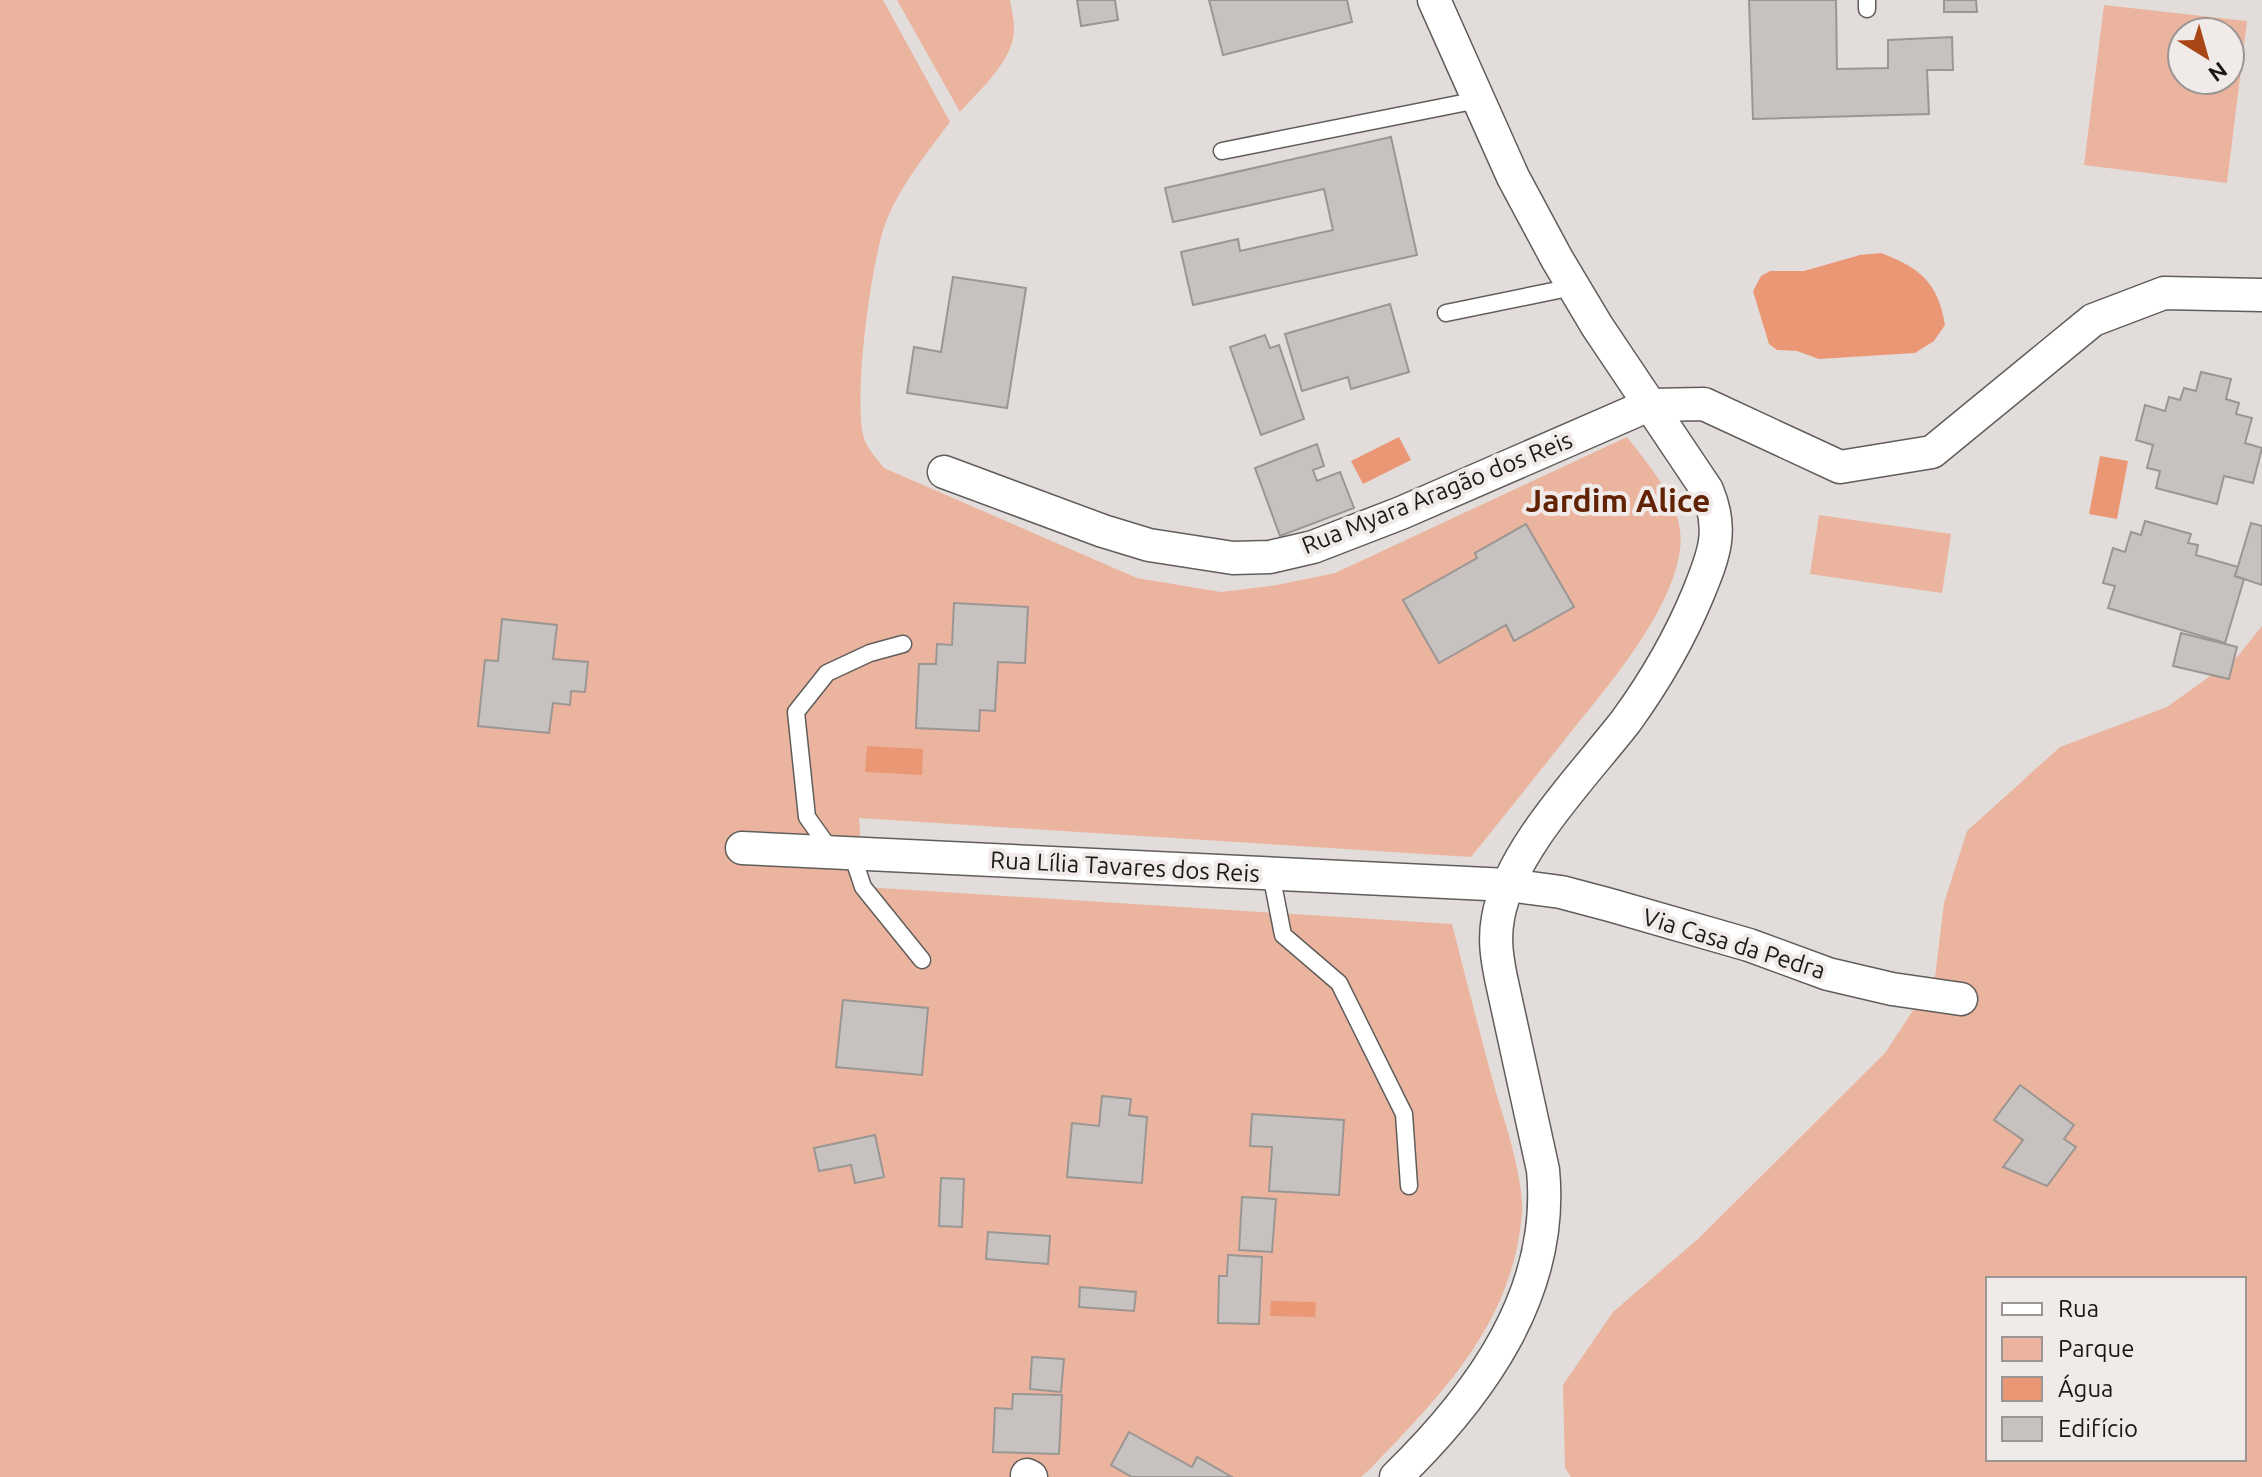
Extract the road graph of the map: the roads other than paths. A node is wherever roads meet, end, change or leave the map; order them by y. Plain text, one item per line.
1 (1434, 0) edge
2 (1478, 100) junction
3 (1222, 151) dead end
4 (1573, 287) junction
5 (2262, 295) edge
6 (1446, 313) dead end
7 (1649, 405) junction
8 (944, 472) dead end
9 (903, 644) dead end
10 (742, 848) dead end
11 (842, 853) junction
12 (1271, 874) junction
13 (1508, 885) junction
14 (922, 960) dead end
15 (1961, 999) dead end
16 (1409, 1186) dead end
17 (1396, 1477) edge

1 - 2 street
2 - 3 lane
2 - 4 street
4 - 6 lane
4 - 7 street
5 - 7 street
7 - 8 street, Rua Myara Aragão dos Reis
7 - 13 street
9 - 11 lane
10 - 11 street, Rua Lília Tavares dos Reis
11 - 12 street, Rua Lília Tavares dos Reis
11 - 14 lane
12 - 13 street, Rua Lília Tavares dos Reis
12 - 16 lane
13 - 15 street, Via Casa da Pedra
13 - 17 street

